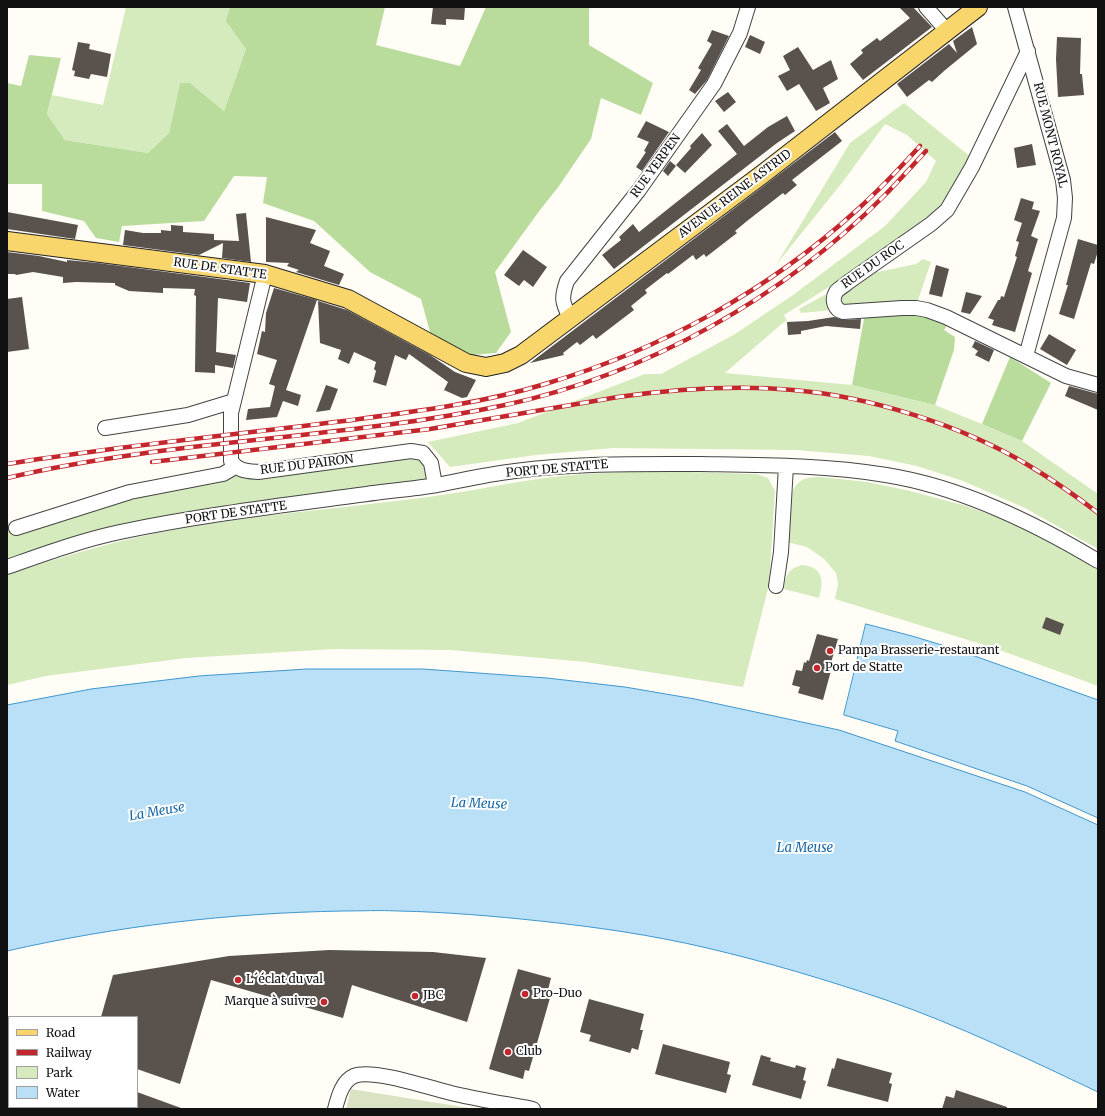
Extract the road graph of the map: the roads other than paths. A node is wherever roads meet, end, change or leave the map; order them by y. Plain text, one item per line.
1 (748, 7) edge
2 (926, 7) edge
3 (978, 7) edge
4 (1015, 7) edge
5 (947, 31) junction
6 (1028, 51) junction
7 (7, 241) edge
8 (265, 274) junction
9 (570, 318) junction
10 (1026, 356) junction
11 (486, 367) joint
12 (1098, 385) edge
13 (234, 400) junction
14 (106, 428) dead end
15 (786, 466) junction
16 (235, 467) junction
17 (435, 485) junction
18 (16, 528) dead end
19 (1098, 561) edge
20 (7, 567) edge
21 (776, 586) dead end
22 (335, 1109) edge
23 (533, 1109) edge

1 - 9 street, RUE YERPEN
2 - 5 street
3 - 5 main road, AVENUE REINE ASTRID
4 - 6 street, RUE MONT ROYAL
5 - 9 main road, AVENUE REINE ASTRID
6 - 10 street, RUE MONT ROYAL
6 - 10 street, RUE DU ROC
7 - 8 main road, RUE DE STATTE
8 - 11 main road, RUE DE STATTE
8 - 13 street
9 - 11 main road, AVENUE REINE ASTRID
10 - 12 street, RUE DU ROC
13 - 14 street
13 - 16 street
15 - 17 street, PORT DE STATTE
15 - 19 street, PORT DE STATTE
15 - 21 street
16 - 17 street, RUE DU PAIRON
16 - 18 street
17 - 20 street, PORT DE STATTE
22 - 23 street

